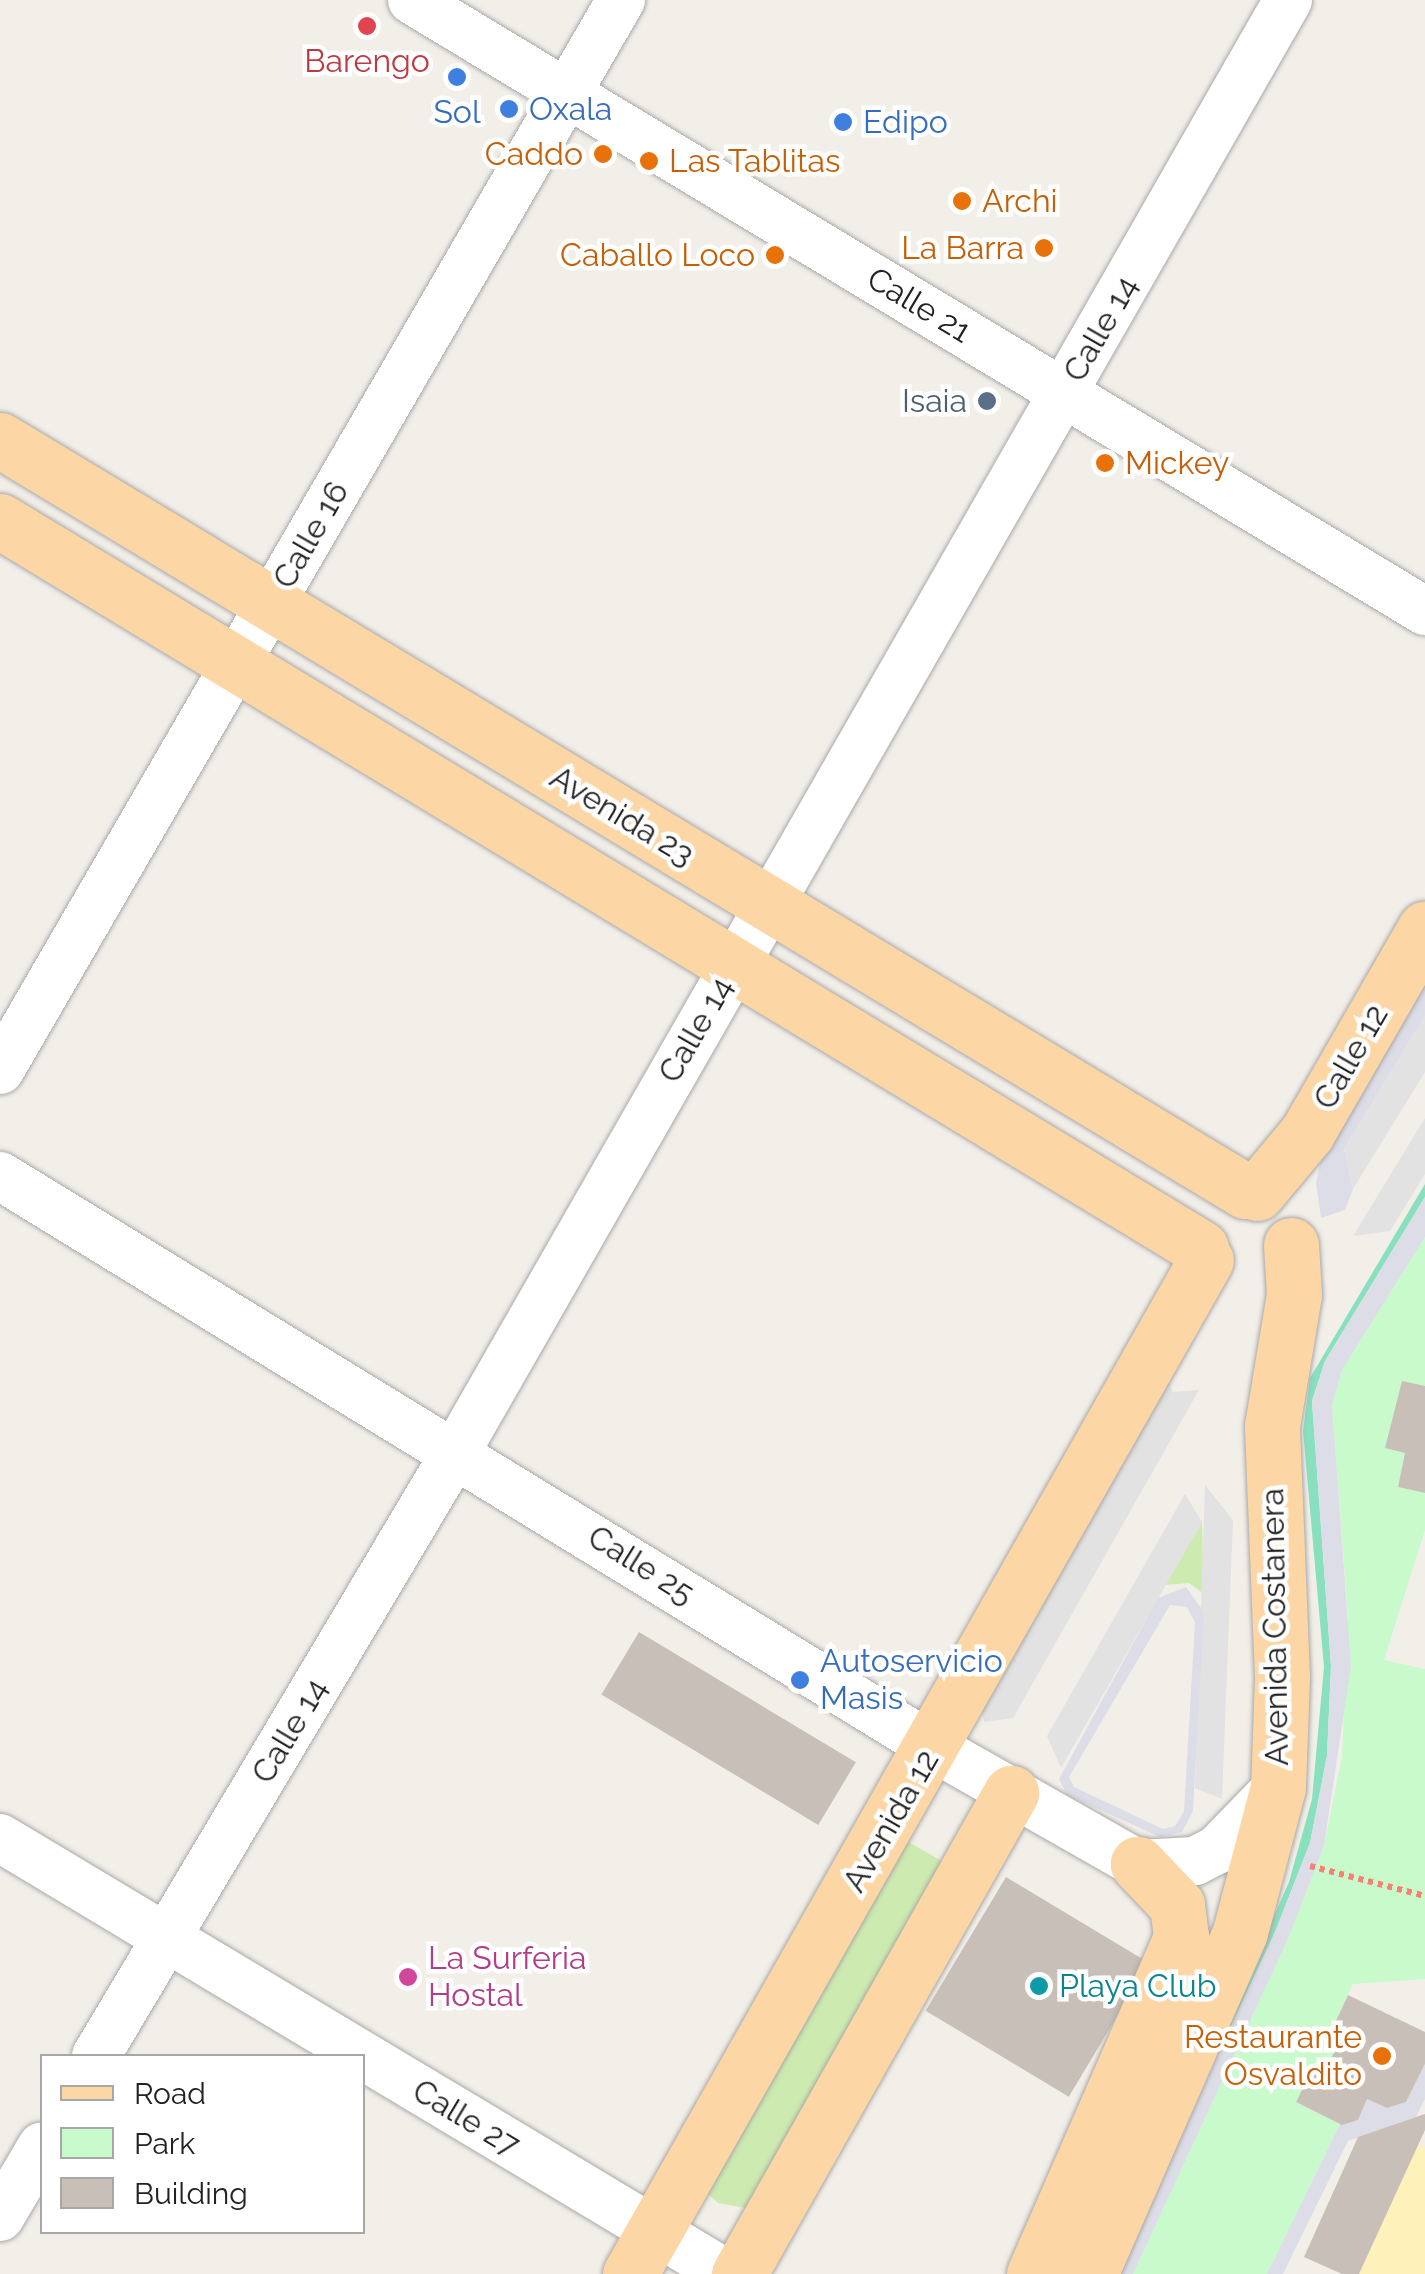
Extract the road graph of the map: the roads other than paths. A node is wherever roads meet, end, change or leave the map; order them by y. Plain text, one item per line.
1 (412, 0) edge
2 (622, 0) edge
3 (1288, 0) edge
4 (567, 94) junction
5 (1064, 393) junction
6 (0, 440) edge
7 (0, 521) edge
8 (271, 604) junction
9 (1425, 611) edge
10 (236, 664) junction
11 (768, 904) junction
12 (1425, 929) edge
13 (734, 964) junction
14 (0, 1070) edge
15 (0, 1176) edge
16 (1271, 1214) junction
17 (1203, 1254) junction
18 (457, 1450) junction
19 (934, 1748) junction
20 (1278, 1787) junction
21 (1011, 1794) junction
22 (0, 1838) edge
23 (1138, 1864) junction
24 (167, 1938) junction
25 (97, 2054) edge
26 (342, 2054) edge
27 (365, 2069) edge
28 (40, 2149) edge
29 (0, 2217) edge
30 (642, 2253) edge
31 (727, 2274) edge
32 (739, 2274) edge
33 (1034, 2274) edge
34 (1090, 2274) edge

1 - 4 street, Calle 21
2 - 4 street, Calle 16
3 - 5 street, Calle 14
4 - 5 street, Calle 21
4 - 8 street, Calle 16
5 - 9 street, Calle 21
5 - 11 street, Calle 14
6 - 8 main road, Avenida 23
7 - 10 main road
8 - 10 street, Calle 16
8 - 11 main road, Avenida 23
10 - 13 main road
10 - 14 street, Calle 16
11 - 13 street, Calle 14
11 - 16 main road, Avenida 23
12 - 16 main road, Calle 12
13 - 17 main road
13 - 18 street, Calle 14
15 - 18 street, Calle 25
16 - 17 main road
16 - 17 main road
16 - 20 main road, Avenida Costanera
17 - 19 main road, Avenida 12
18 - 19 street, Calle 25
18 - 24 street, Calle 14
19 - 21 street, Calle 25
19 - 30 main road, Avenida 12
20 - 23 street
20 - 34 main road, Avenida Costanera
21 - 23 street, Calle 25
21 - 32 main road
22 - 24 street, Calle 27
23 - 33 main road
24 - 25 street, Calle 14
24 - 26 street, Calle 27
27 - 30 street, Calle 27
28 - 29 street
30 - 31 street, Calle 27

